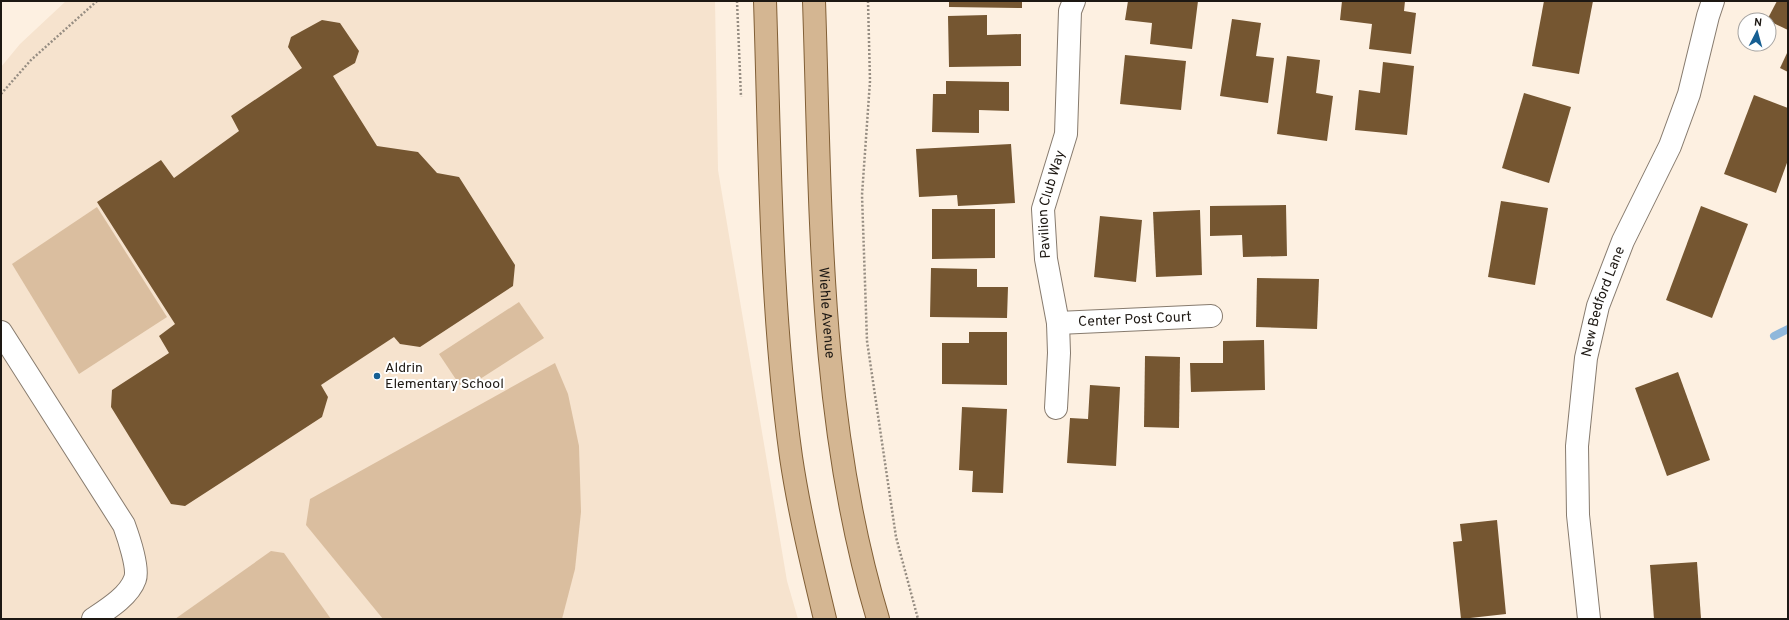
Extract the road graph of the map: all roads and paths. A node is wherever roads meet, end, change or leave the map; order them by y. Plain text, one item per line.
1 (96, 1) edge
2 (765, 1) edge
3 (814, 1) edge
4 (868, 1) edge
5 (1074, 1) edge
6 (1713, 1) edge
7 (1, 94) edge
8 (1211, 316) dead end
9 (1058, 323) junction
10 (1, 332) edge
11 (1056, 408) dead end
12 (93, 619) edge
13 (825, 619) edge
14 (878, 619) edge
15 (918, 619) edge
16 (1589, 619) edge

1 - 7 path
2 - 13 main road
3 - 14 main road, Wiehle Avenue
4 - 15 path
5 - 9 street, Pavilion Club Way
6 - 16 street, New Bedford Lane
8 - 9 street, Center Post Court
9 - 11 street, Pavilion Club Way
10 - 12 street

